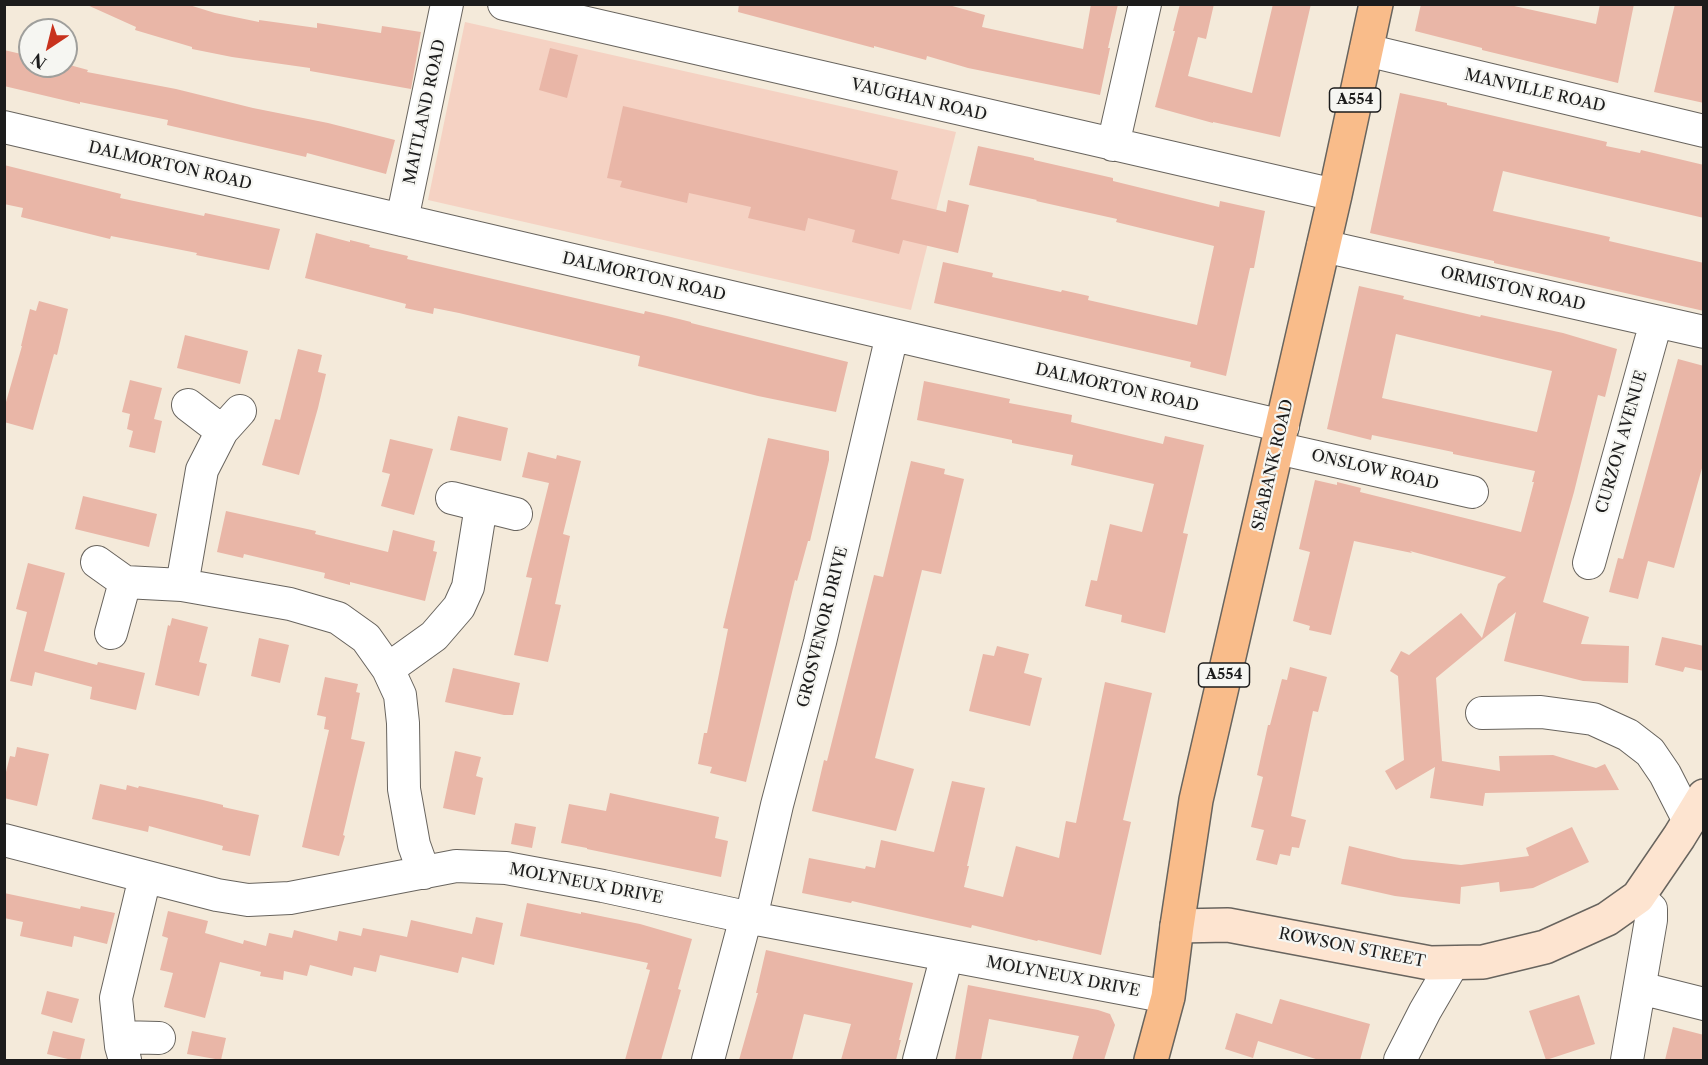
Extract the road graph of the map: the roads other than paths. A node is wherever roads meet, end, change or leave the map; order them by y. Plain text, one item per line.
1 (447, 4) edge
2 (504, 4) edge
3 (1145, 4) edge
4 (1376, 4) edge
5 (1366, 50) junction
6 (4, 127) edge
7 (1704, 131) edge
8 (1113, 145) junction
9 (1335, 195) junction
10 (402, 220) junction
11 (1323, 246) junction
12 (1656, 322) junction
13 (1704, 332) edge
14 (892, 335) junction
15 (188, 405) dead end
16 (1280, 437) junction
17 (1472, 492) dead end
18 (516, 514) dead end
19 (97, 562) dead end
20 (1589, 563) dead end
21 (125, 582) junction
22 (182, 585) junction
23 (111, 633) dead end
24 (388, 669) junction
25 (1482, 713) dead end
26 (1696, 809) edge
27 (4, 840) edge
28 (424, 873) junction
29 (145, 877) junction
30 (1638, 897) junction
31 (748, 917) junction
32 (1177, 926) junction
33 (947, 955) junction
34 (1453, 963) junction
35 (1640, 988) junction
36 (1168, 997) junction
37 (1704, 1004) edge
38 (159, 1038) dead end
39 (122, 1049) edge
40 (708, 1060) edge
41 (919, 1060) edge
42 (1151, 1060) edge
43 (1400, 1060) edge
44 (1627, 1060) edge

1 - 10 street, MAITLAND ROAD
2 - 8 street, VAUGHAN ROAD
3 - 8 street
4 - 5 main road, SEABANK ROAD / A554
5 - 7 street, MANVILLE ROAD
5 - 9 main road, SEABANK ROAD / A554
6 - 10 street, DALMORTON ROAD
8 - 9 street, VAUGHAN ROAD
9 - 11 main road, SEABANK ROAD / A554
10 - 14 street, DALMORTON ROAD
11 - 12 street, ORMISTON ROAD
11 - 16 main road, SEABANK ROAD / A554
12 - 13 street, ORMISTON ROAD
12 - 20 street, CURZON AVENUE
14 - 16 street, DALMORTON ROAD
14 - 31 street, GROSVENOR DRIVE
15 - 22 street
16 - 17 street, ONSLOW ROAD
16 - 32 main road, SEABANK ROAD / A554
18 - 24 street
19 - 21 street
21 - 22 street
21 - 23 street
22 - 24 street
24 - 28 street
25 - 26 street
26 - 30 main road, ROWSON STREET
27 - 29 street, MOLYNEUX DRIVE
28 - 29 street, MOLYNEUX DRIVE
28 - 31 street, MOLYNEUX DRIVE
29 - 39 street
30 - 34 main road, ROWSON STREET
30 - 35 street
31 - 33 street, MOLYNEUX DRIVE
31 - 40 street, GROSVENOR DRIVE
32 - 34 main road, ROWSON STREET
32 - 36 main road, A554
33 - 36 street, MOLYNEUX DRIVE
33 - 41 street
34 - 43 street
35 - 37 street
35 - 44 street
36 - 42 main road, A554
38 - 39 street

